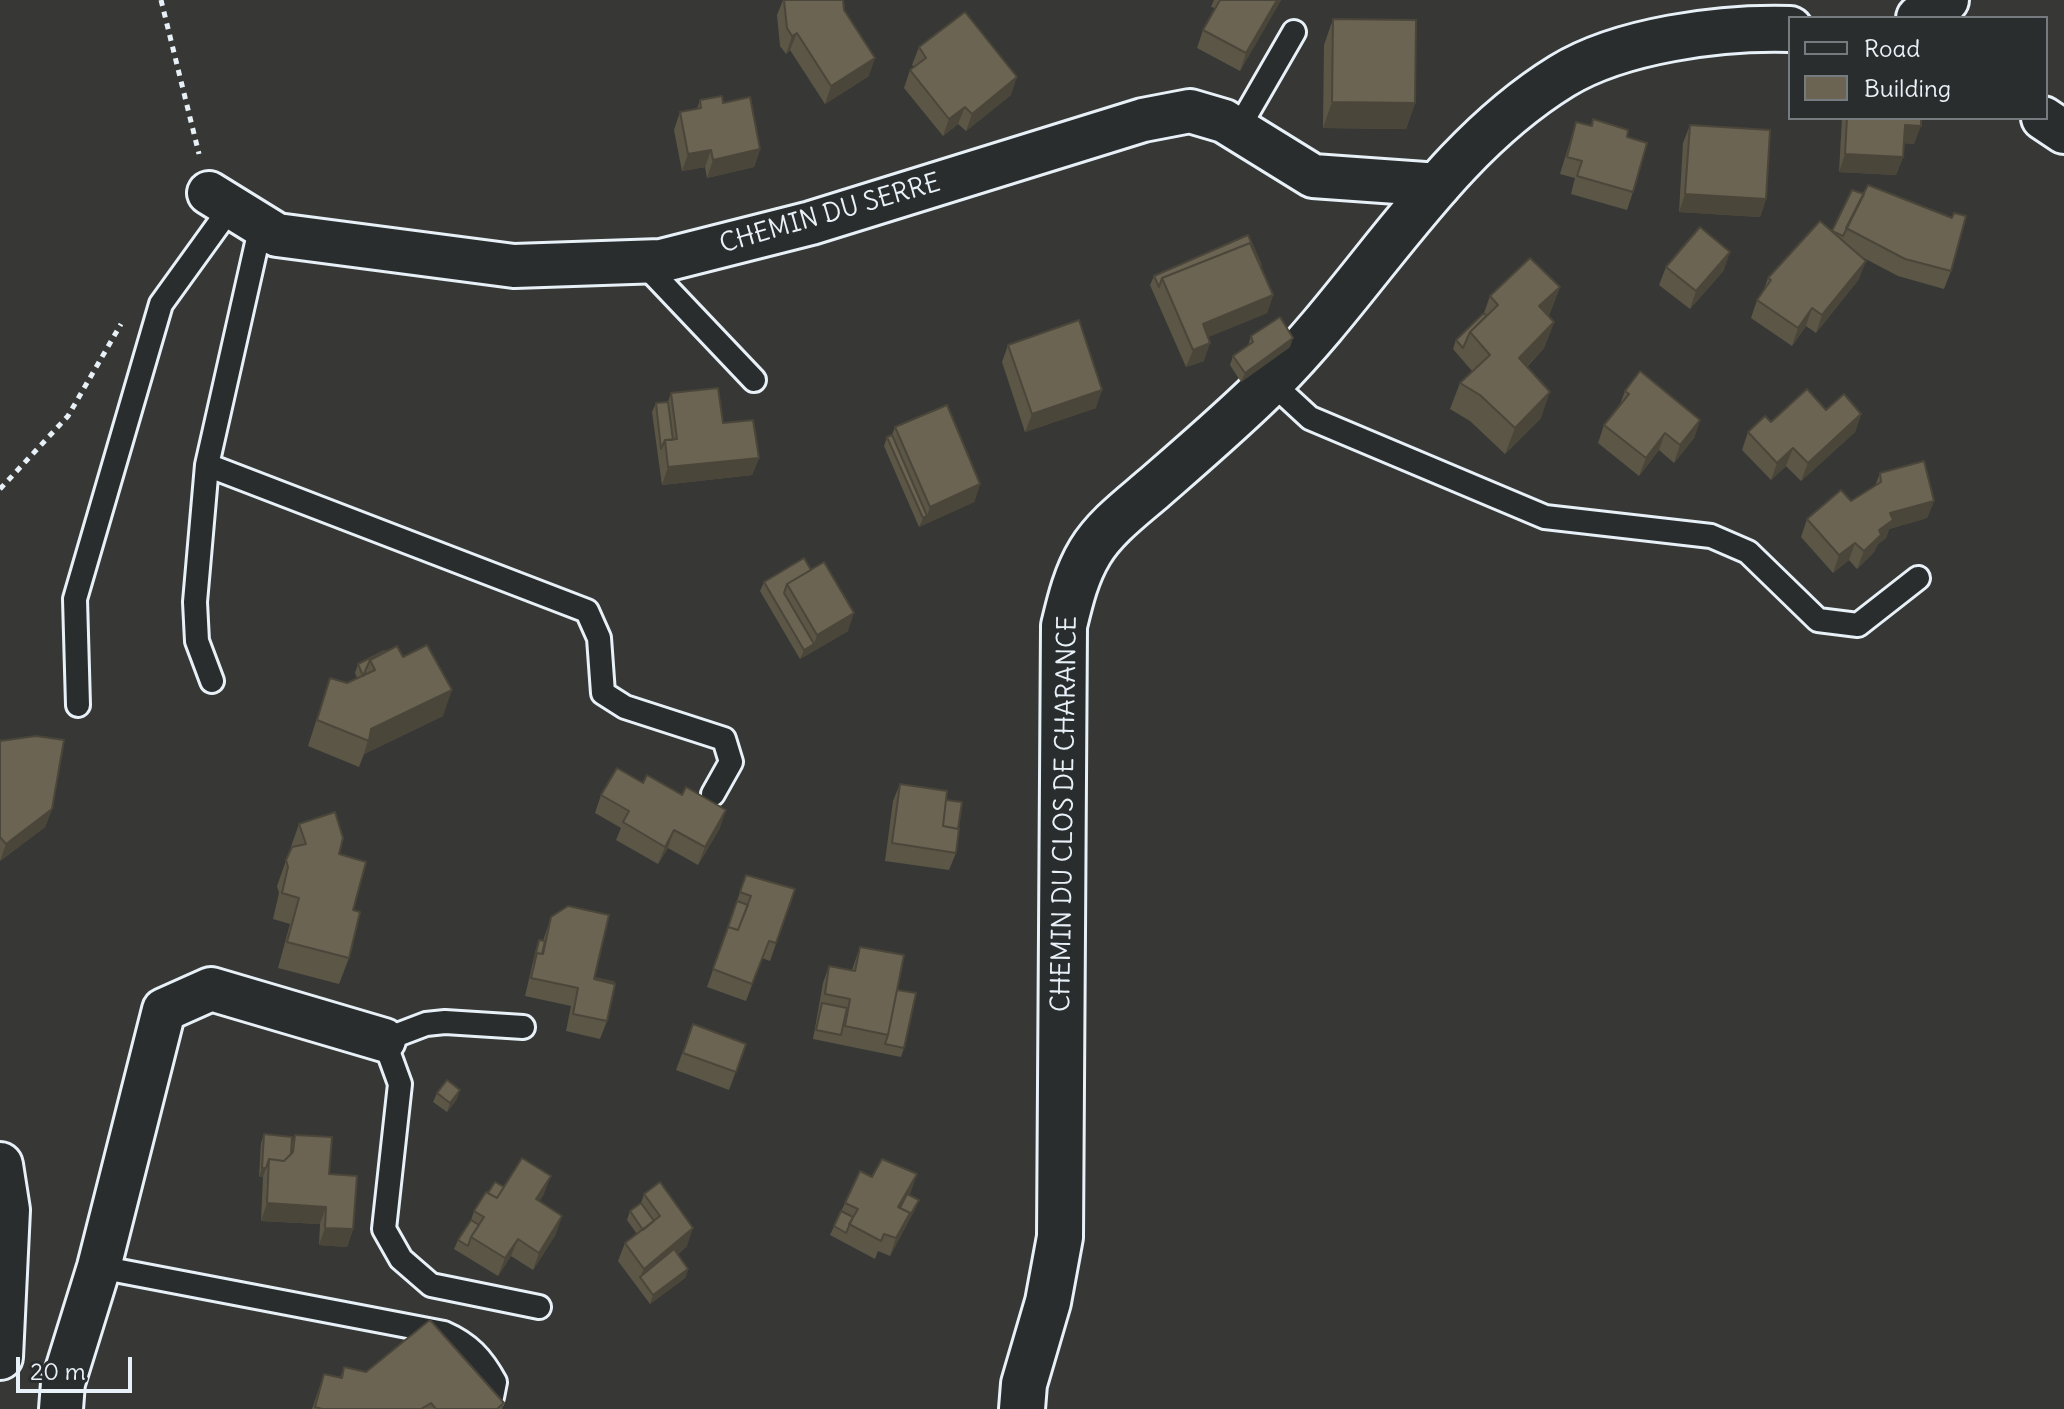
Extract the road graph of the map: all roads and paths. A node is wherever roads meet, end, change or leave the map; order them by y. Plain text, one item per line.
1 (161, 0) edge
2 (1788, 29) edge
3 (1294, 32) dead end
4 (2046, 120) edge
5 (1238, 129) junction
6 (2064, 132) edge
7 (1439, 185) junction
8 (234, 209) junction
9 (641, 262) junction
10 (127, 313) dead end
11 (754, 380) dead end
12 (1271, 382) junction
13 (207, 465) junction
14 (0, 489) edge
15 (1918, 578) dead end
16 (212, 681) dead end
17 (78, 705) dead end
18 (713, 794) dead end
19 (523, 1027) dead end
20 (384, 1040) junction
21 (0, 1165) edge
22 (99, 1267) junction
23 (539, 1307) dead end
24 (0, 1357) edge
25 (492, 1397) edge
26 (61, 1409) edge
27 (1022, 1409) edge

1 - 8 path
2 - 7 street, CHEMIN DU CLOS DE CHARANCE
3 - 5 lane
4 - 6 street
5 - 7 street, CHEMIN DU SERRE
5 - 9 street, CHEMIN DU SERRE
7 - 12 street, CHEMIN DU CLOS DE CHARANCE
8 - 9 street, CHEMIN DU SERRE
8 - 13 lane
8 - 17 lane
9 - 11 lane
10 - 14 path
12 - 15 lane
12 - 27 street, CHEMIN DU CLOS DE CHARANCE
13 - 16 lane
13 - 18 lane
19 - 20 lane
20 - 22 street
20 - 23 lane
21 - 24 street
22 - 25 lane
22 - 26 street

